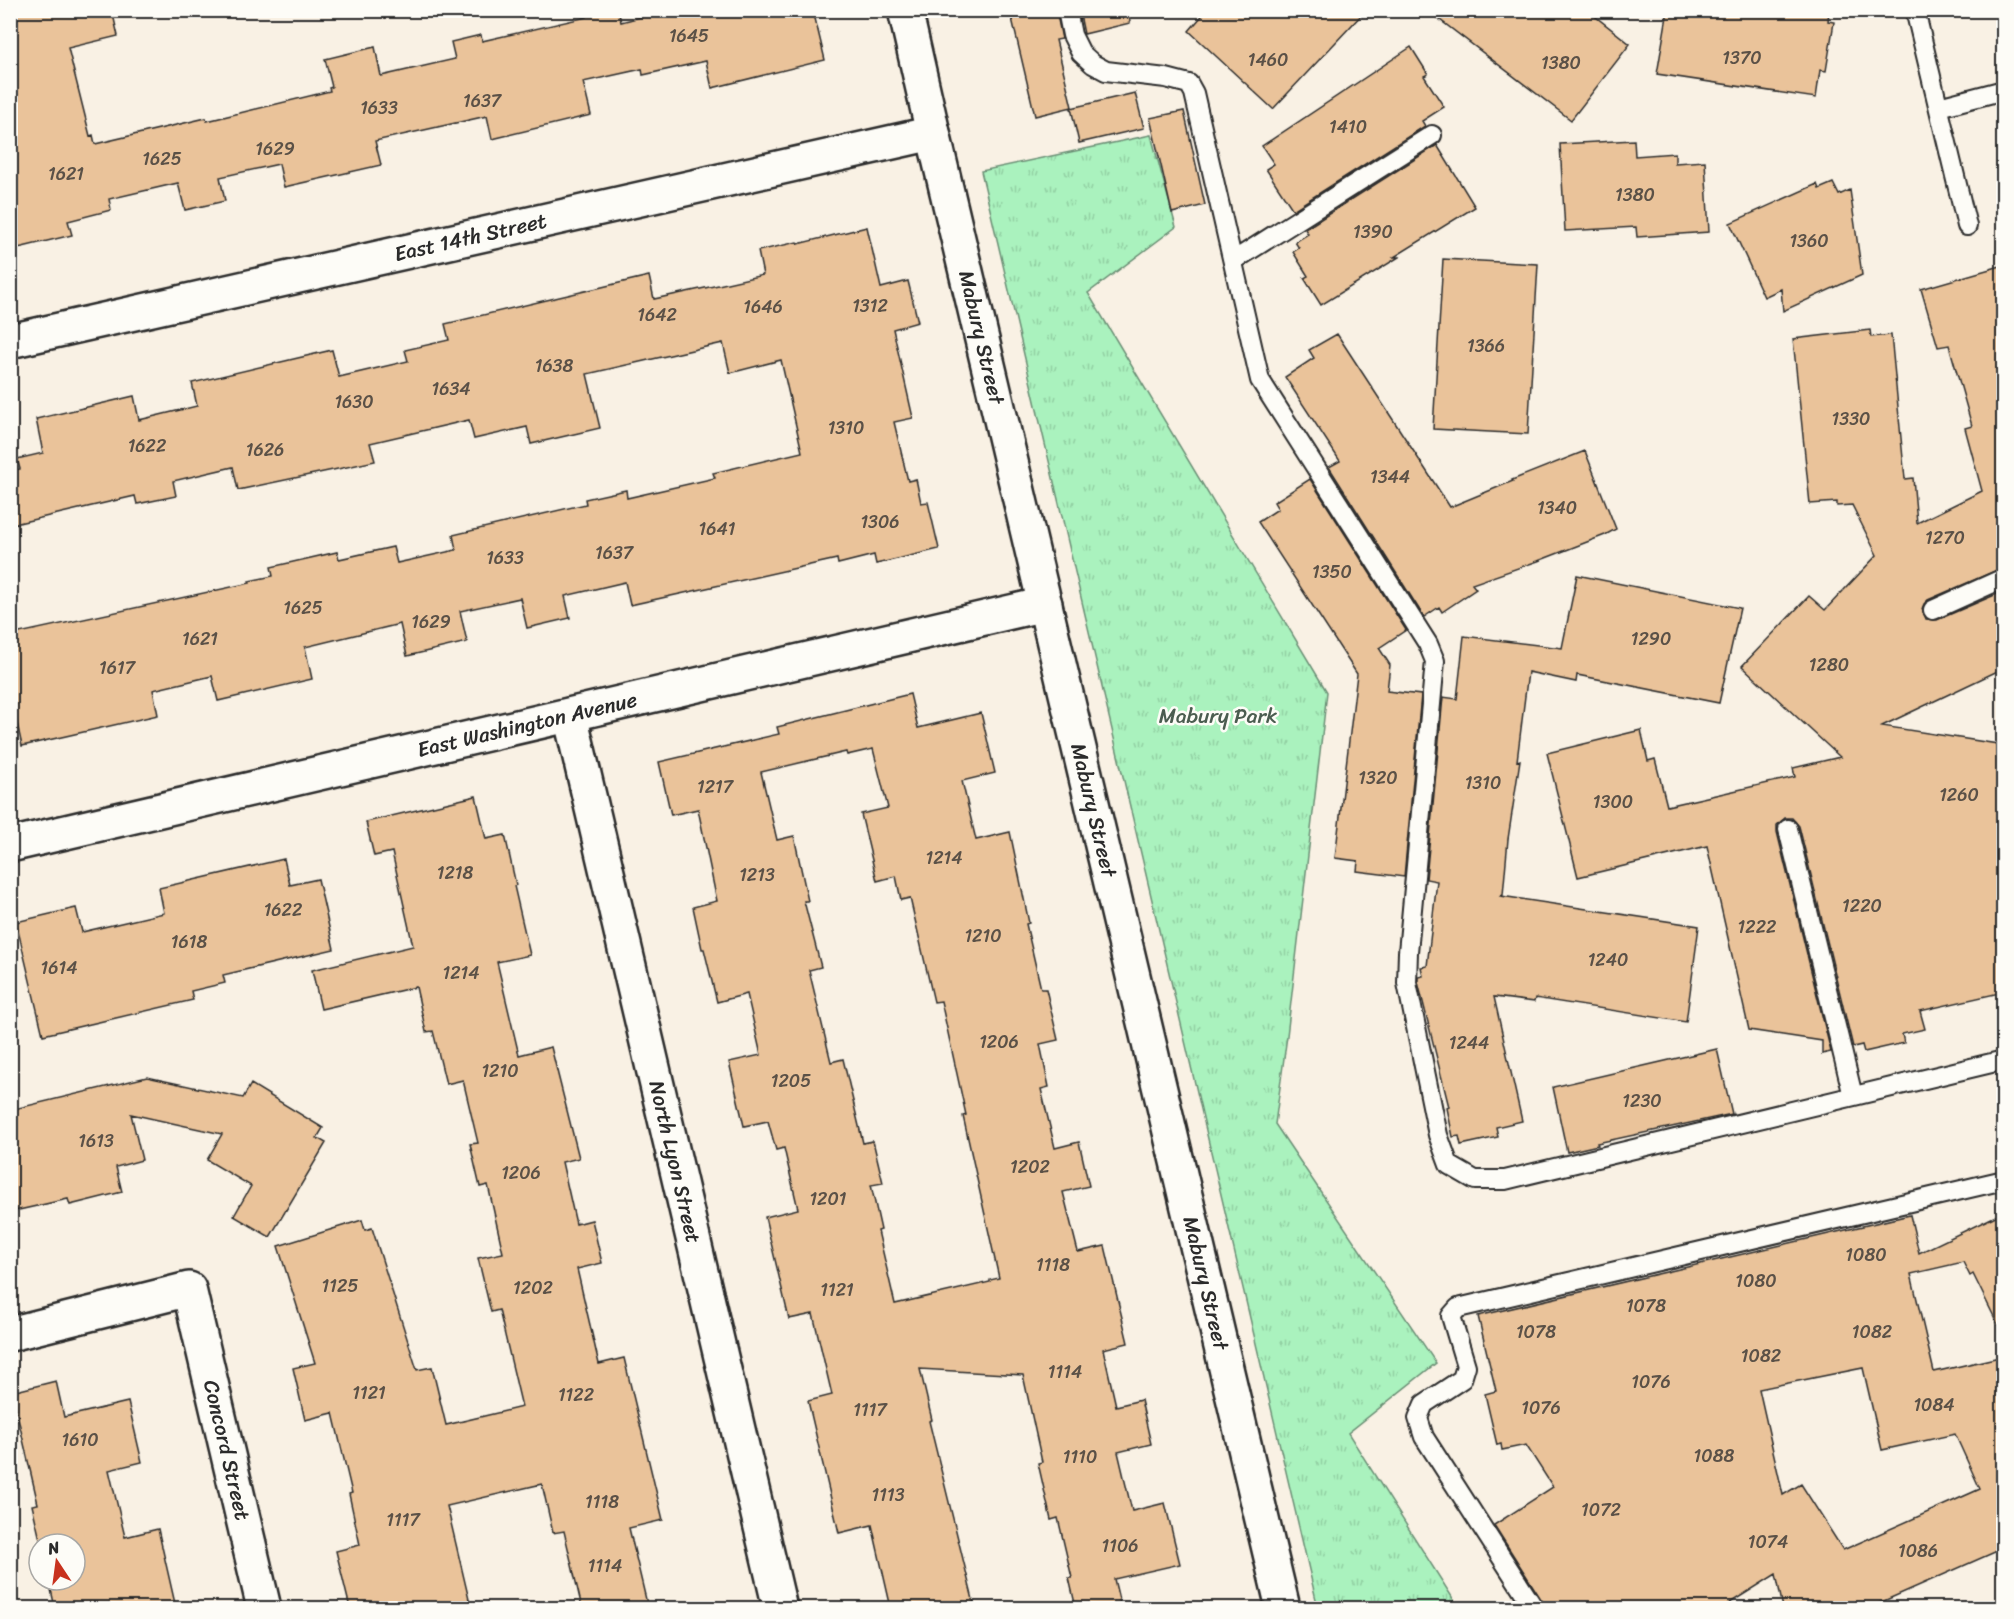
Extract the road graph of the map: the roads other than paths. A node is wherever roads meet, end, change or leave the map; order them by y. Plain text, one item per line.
1 (905, 10) edge
2 (1067, 10) edge
3 (1915, 10) edge
4 (2004, 90) edge
5 (1939, 107) junction
6 (933, 133) junction
7 (1432, 135) dead end
8 (1967, 226) dead end
9 (1233, 261) junction
10 (10, 341) edge
11 (2004, 578) edge
12 (1045, 604) junction
13 (1933, 610) dead end
14 (570, 715) junction
15 (1788, 829) dead end
16 (10, 845) edge
17 (2004, 1060) edge
18 (1853, 1096) junction
19 (2004, 1180) edge
20 (10, 1334) edge
21 (264, 1608) edge
22 (780, 1608) edge
23 (1283, 1608) edge
24 (1534, 1608) edge

1 - 6 street, Mabury Street
2 - 9 lane
3 - 5 lane
4 - 5 lane
5 - 8 lane
6 - 10 street, East 14th Street
6 - 12 street, Mabury Street
7 - 9 lane
9 - 18 lane
11 - 13 lane
12 - 14 street, East Washington Avenue
12 - 23 street, Mabury Street
14 - 16 street, East Washington Avenue
14 - 22 street, North Lyon Street
15 - 18 lane
17 - 18 lane
19 - 24 lane
20 - 21 street, Concord Street

